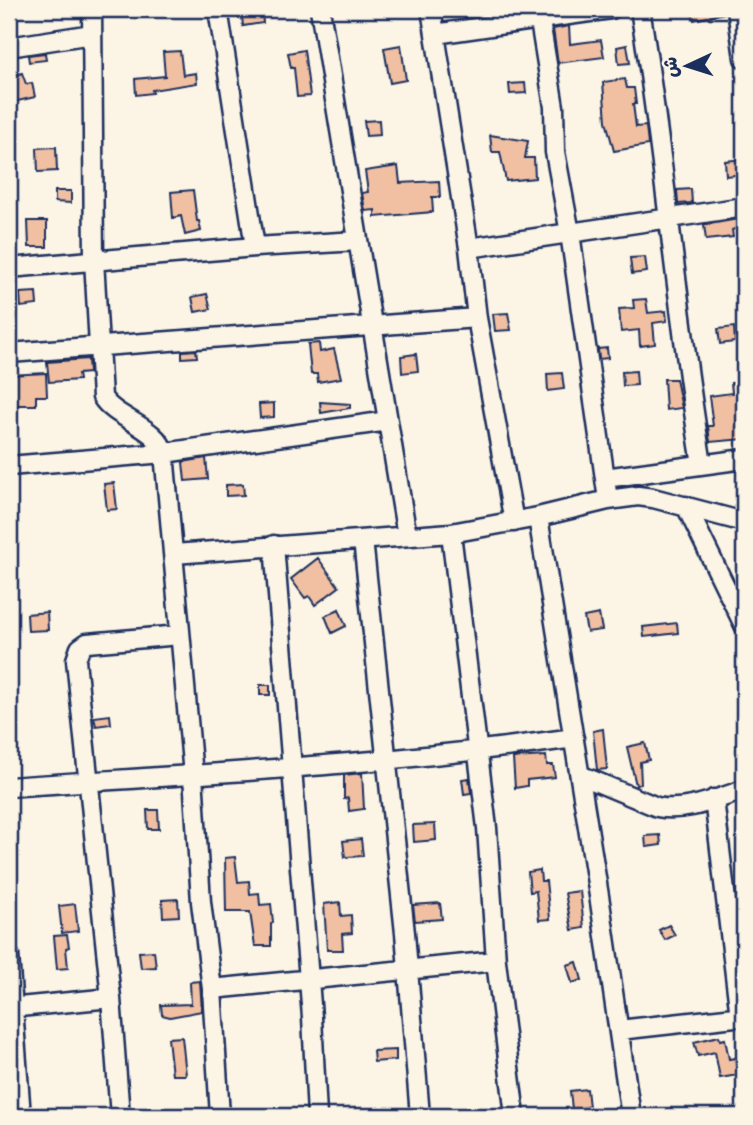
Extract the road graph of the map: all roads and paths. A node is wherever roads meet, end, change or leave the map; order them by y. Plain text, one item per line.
1 (92, 9) edge
2 (218, 9) edge
3 (320, 9) edge
4 (431, 9) edge
5 (611, 9) edge
6 (640, 9) edge
7 (737, 9) edge
8 (539, 14) edge
9 (435, 33) junction
10 (92, 34) junction
11 (9, 47) edge
12 (744, 58) edge
13 (744, 207) edge
14 (670, 217) junction
15 (570, 233) junction
16 (358, 241) junction
17 (255, 247) junction
18 (469, 248) junction
19 (94, 260) junction
20 (9, 268) edge
21 (477, 318) junction
22 (372, 327) junction
23 (100, 345) junction
24 (9, 353) edge
25 (388, 421) junction
26 (163, 453) junction
27 (744, 459) edge
28 (702, 464) junction
29 (9, 466) edge
30 (604, 478) junction
31 (608, 500) junction
32 (686, 506) junction
33 (538, 517) junction
34 (514, 522) junction
35 (742, 524) edge
36 (451, 533) junction
37 (407, 537) junction
38 (363, 540) junction
39 (274, 545) junction
40 (174, 554) junction
41 (744, 625) edge
42 (180, 635) junction
43 (574, 738) junction
44 (478, 752) junction
45 (386, 761) junction
46 (291, 768) junction
47 (193, 775) junction
48 (580, 775) junction
49 (87, 782) junction
50 (9, 787) edge
51 (744, 790) edge
52 (714, 799) junction
53 (9, 955) edge
54 (496, 961) junction
55 (409, 970) junction
56 (309, 979) junction
57 (212, 989) junction
58 (111, 998) junction
59 (11, 1008) edge
60 (742, 1016) edge
61 (619, 1030) junction
62 (21, 1116) edge
63 (120, 1116) edge
64 (220, 1116) edge
65 (317, 1116) edge
66 (420, 1116) edge
67 (515, 1116) edge
68 (631, 1116) edge

1 - 10 street
2 - 17 street
3 - 16 street
4 - 9 street
5 - 8 street
6 - 14 street
7 - 12 street
8 - 9 street
8 - 15 street
9 - 18 street
10 - 11 street
10 - 19 street
13 - 14 street
14 - 15 street
14 - 28 street
15 - 18 street
15 - 30 street
16 - 17 street
16 - 22 street
17 - 19 street
18 - 21 street
19 - 20 street
19 - 23 street
21 - 22 street
21 - 34 street
22 - 23 street
22 - 25 street
23 - 24 street
23 - 26 street
25 - 26 street
25 - 37 street
26 - 29 street
26 - 40 street
27 - 28 street
28 - 30 street
30 - 31 street
31 - 32 street
31 - 33 street
32 - 35 street
32 - 41 street
33 - 34 street
33 - 43 street
34 - 36 street
36 - 37 street
36 - 44 street
37 - 38 street
38 - 39 street
38 - 45 street
39 - 40 street
39 - 46 street
40 - 42 street
42 - 47 street
42 - 49 street
43 - 44 street
43 - 48 street
44 - 45 street
44 - 54 street
45 - 46 street
45 - 55 street
46 - 47 street
46 - 56 street
47 - 49 street
47 - 57 street
48 - 52 street
48 - 61 street
49 - 50 street
49 - 58 street
51 - 52 street
52 - 60 street
53 - 59 street
54 - 55 street
54 - 67 street
55 - 56 street
55 - 66 street
56 - 57 street
56 - 65 street
57 - 64 street
58 - 59 street
58 - 63 street
59 - 62 street
60 - 61 street
61 - 68 street

